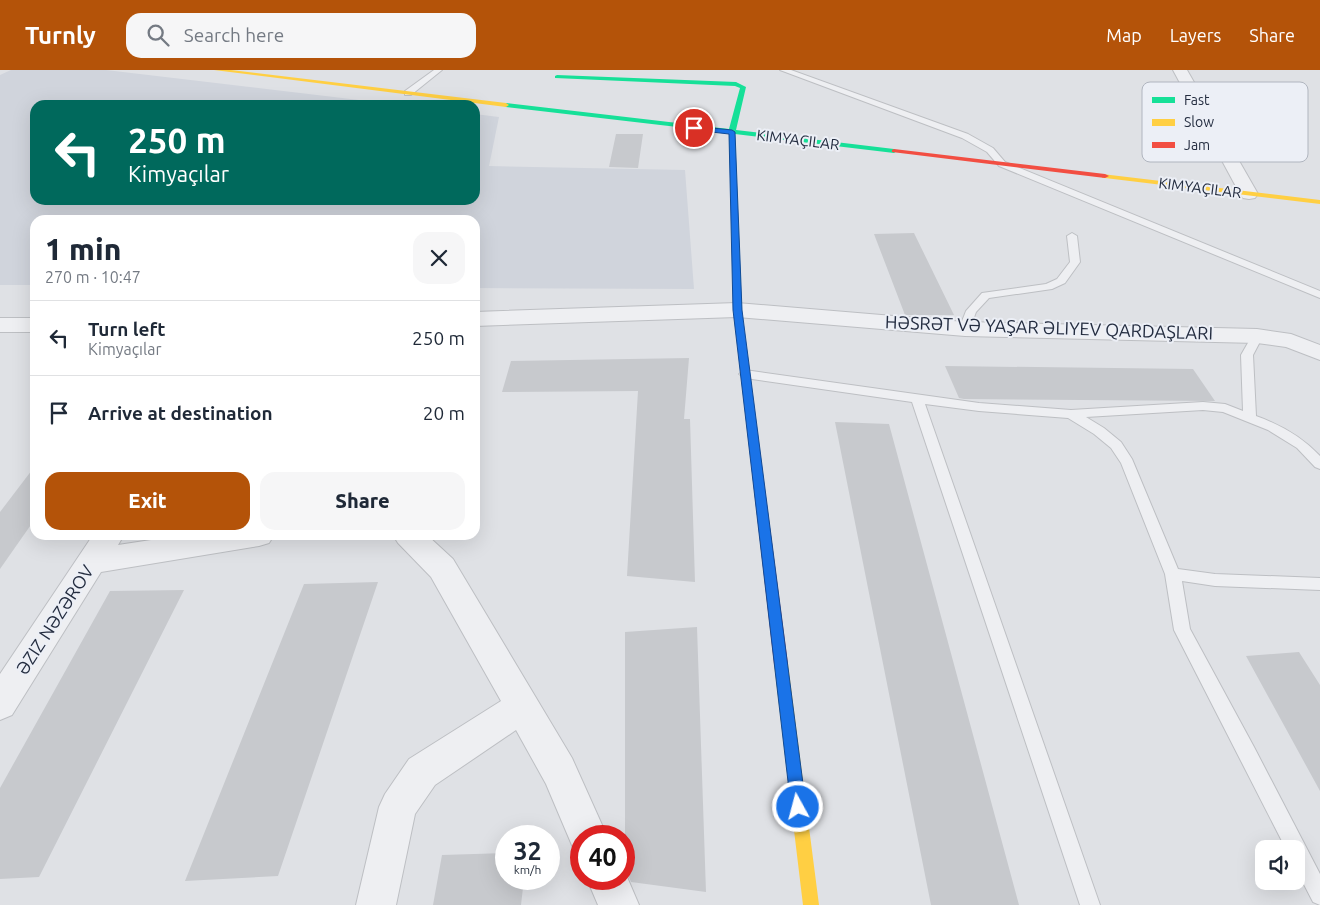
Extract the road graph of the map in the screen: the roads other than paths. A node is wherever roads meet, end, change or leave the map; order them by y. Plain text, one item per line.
1 (217, 70) edge
2 (438, 70) edge
3 (784, 70) edge
4 (1180, 70) edge
5 (557, 77) dead end
6 (1187, 82) edge
7 (408, 93) junction
8 (466, 100) edge
9 (480, 102) edge
10 (732, 132) junction
11 (1231, 162) edge
12 (1002, 164) junction
13 (1249, 194) junction
14 (1320, 202) edge
15 (1072, 236) dead end
16 (1320, 295) edge
17 (737, 310) junction
18 (480, 319) edge
19 (0, 325) edge
20 (30, 325) edge
21 (964, 329) junction
22 (1257, 336) junction
23 (1320, 353) edge
24 (745, 374) junction
25 (917, 398) junction
26 (1071, 414) junction
27 (1250, 417) junction
28 (1320, 464) edge
29 (106, 540) edge
30 (227, 540) edge
31 (413, 540) edge
32 (93, 561) junction
33 (1173, 574) junction
34 (1320, 584) edge
35 (0, 704) edge
36 (522, 707) junction
37 (583, 825) edge
38 (612, 890) edge
39 (1320, 895) edge
40 (376, 905) edge
41 (619, 905) edge
42 (810, 905) edge
43 (1090, 905) edge

1 - 7 street
2 - 7 lane
3 - 12 lane
4 - 6 street
5 - 10 street
7 - 8 street
9 - 10 street
10 - 12 street
10 - 17 street
11 - 13 street
12 - 13 street
12 - 16 lane
13 - 14 street
15 - 21 lane
17 - 18 street
17 - 21 street
17 - 24 street
19 - 20 street
21 - 22 street
22 - 23 street
22 - 27 lane
24 - 25 lane
24 - 42 street
25 - 26 lane
25 - 43 lane
26 - 27 lane
26 - 33 lane
27 - 28 lane
29 - 32 street, ƏZIZ NƏZƏROV
30 - 32 street
31 - 36 street
32 - 35 street, ƏZIZ NƏZƏROV
33 - 34 lane
33 - 39 lane
36 - 37 street
36 - 40 street
38 - 41 street

